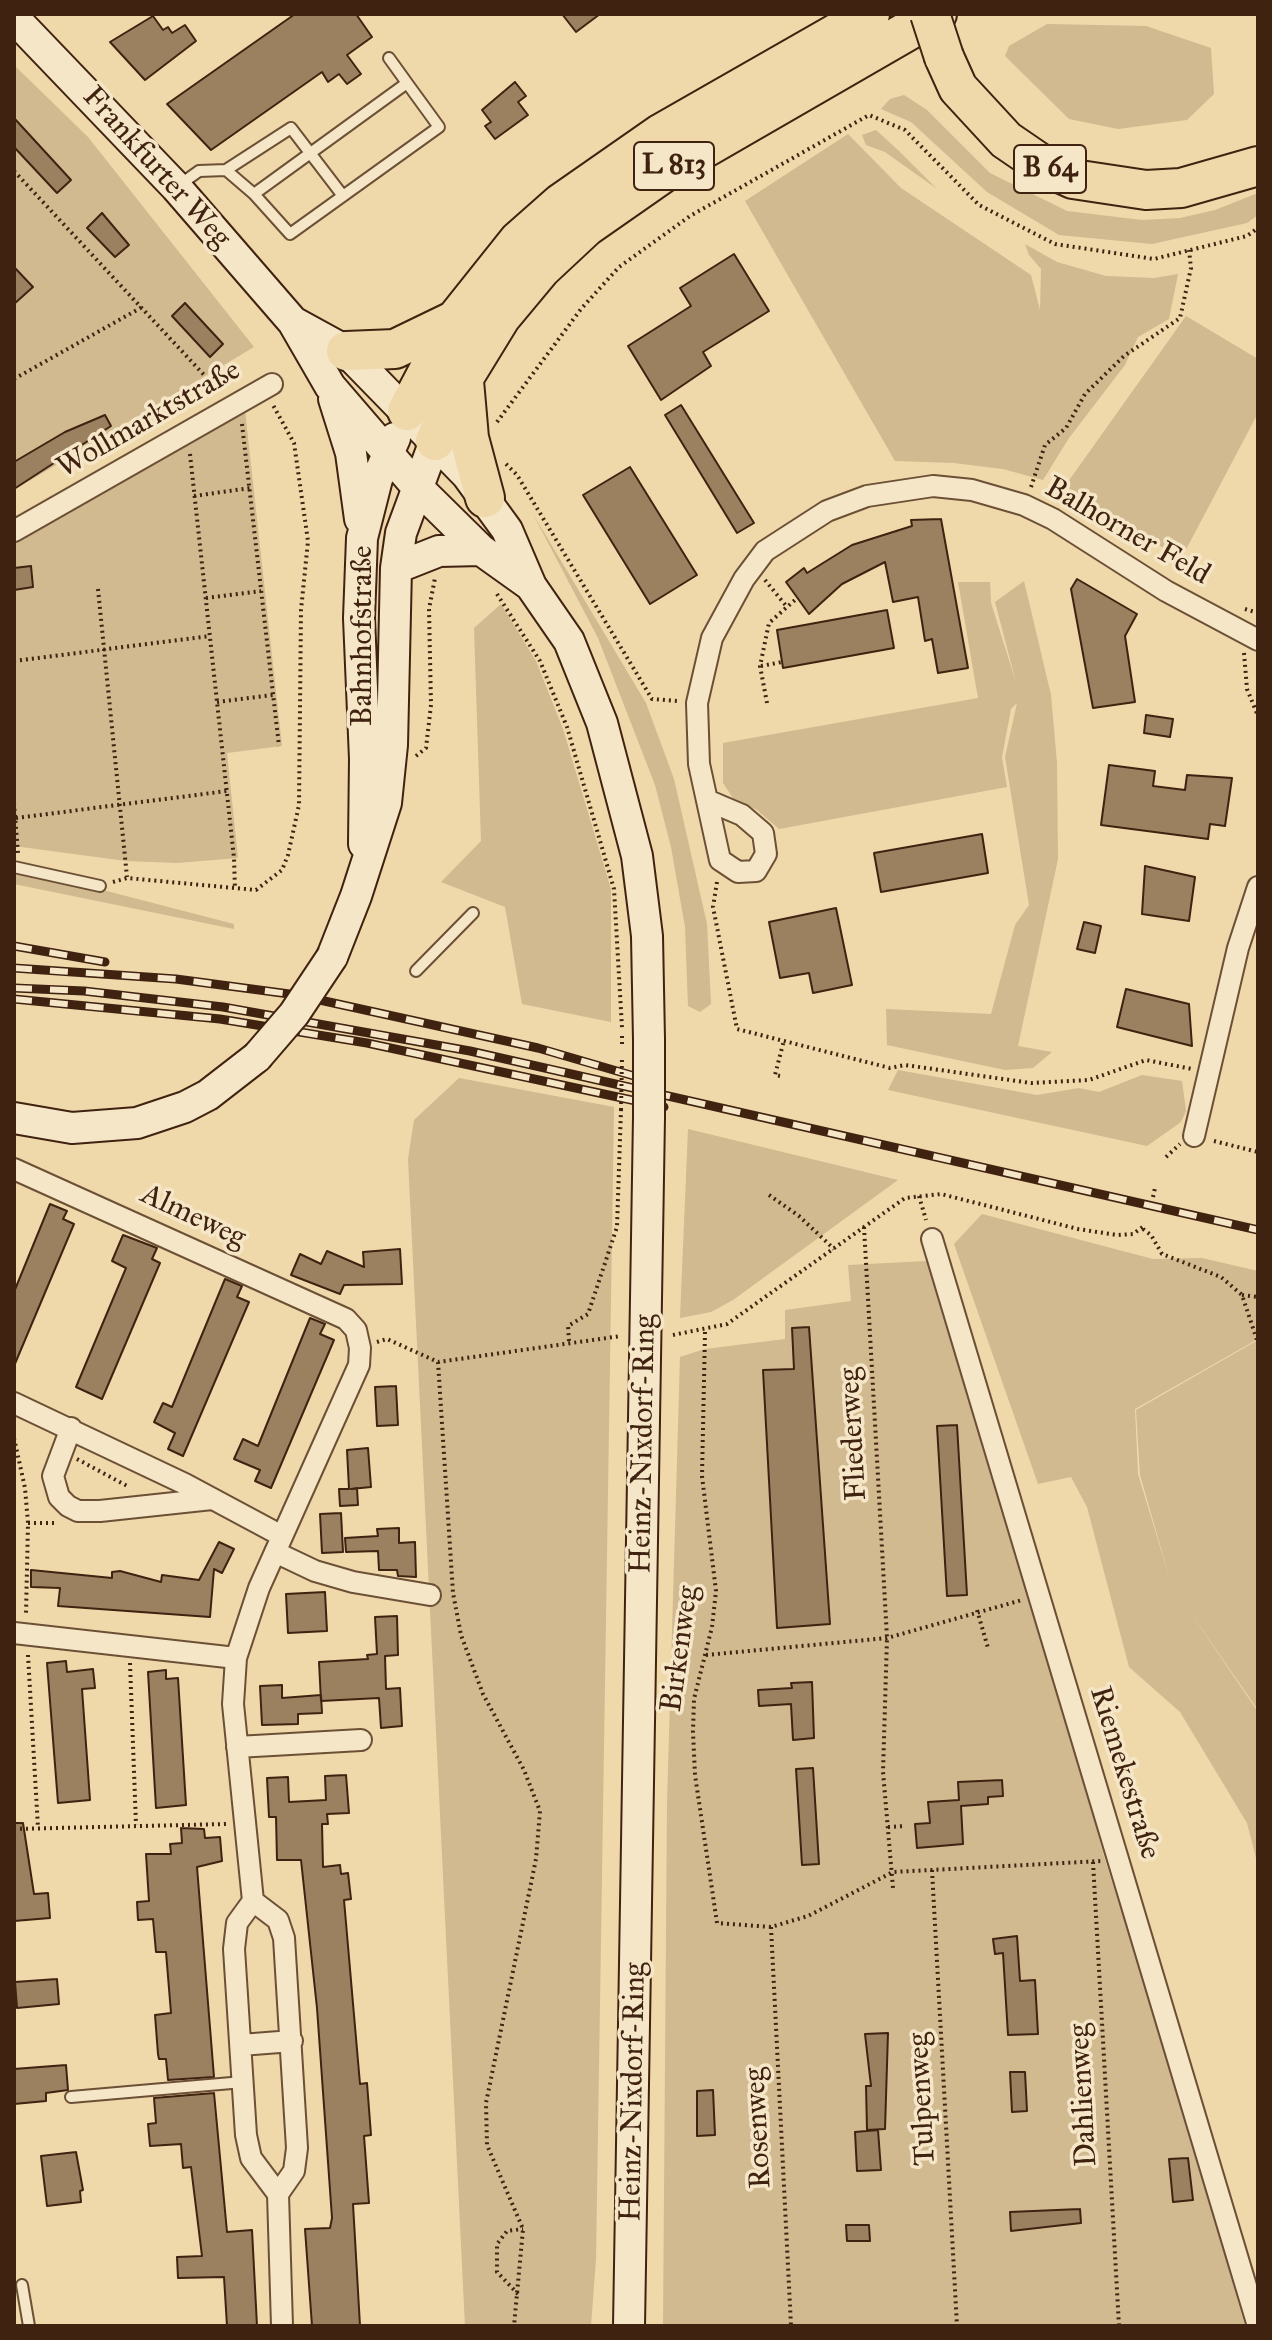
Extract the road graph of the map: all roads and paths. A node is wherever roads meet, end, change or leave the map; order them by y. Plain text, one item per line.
1 (822, 14) edge
2 (870, 14) edge
3 (930, 14) edge
4 (937, 14) edge
5 (14, 18) edge
6 (389, 58) dead end
7 (407, 83) junction
8 (726, 97) junction
9 (1258, 135) edge
10 (311, 153) junction
11 (1258, 166) edge
12 (226, 170) junction
13 (14, 171) edge
14 (1203, 180) junction
15 (176, 187) junction
16 (254, 194) junction
17 (343, 196) junction
18 (1258, 228) edge
19 (1189, 250) junction
20 (144, 306) junction
21 (455, 320) junction
22 (293, 322) junction
23 (346, 351) junction
24 (14, 379) edge
25 (330, 386) junction
26 (267, 387) joint
27 (235, 404) junction
28 (407, 411) junction
29 (187, 431) junction
30 (462, 438) junction
31 (389, 453) junction
32 (417, 487) junction
33 (250, 488) junction
34 (194, 496) junction
35 (485, 498) joint
36 (1024, 505) junction
37 (14, 531) edge
38 (362, 538) junction
39 (481, 550) junction
40 (445, 560) junction
41 (753, 566) junction
42 (396, 568) junction
43 (490, 584) dead end
44 (531, 586) junction
45 (98, 589) dead end
46 (261, 591) junction
47 (206, 598) junction
48 (796, 599) dead end
49 (787, 607) junction
50 (210, 636) junction
51 (1258, 640) edge
52 (104, 648) junction
53 (14, 661) edge
54 (782, 662) dead end
55 (760, 666) junction
56 (273, 695) junction
57 (217, 702) junction
58 (697, 703) junction
59 (767, 703) dead end
60 (279, 746) dead end
61 (389, 778) junction
62 (227, 791) junction
63 (709, 801) junction
64 (15, 804) edge
65 (121, 804) junction
66 (16, 818) edge
67 (720, 860) junction
68 (15, 867) edge
69 (365, 869) junction
70 (127, 878) junction
71 (100, 886) joint
72 (1258, 888) edge
73 (235, 889) junction
74 (473, 913) dead end
75 (416, 971) dead end
76 (636, 1037) junction
77 (784, 1040) junction
78 (1210, 1073) junction
79 (780, 1076) dead end
80 (635, 1113) junction
81 (14, 1118) edge
82 (1194, 1136) joint
83 (1258, 1152) edge
84 (14, 1169) edge
85 (1155, 1188) dead end
86 (769, 1195) dead end
87 (919, 1196) junction
88 (1153, 1197) dead end
89 (864, 1227) junction
90 (932, 1239) joint
91 (834, 1249) junction
92 (1242, 1295) junction
93 (1258, 1297) edge
94 (705, 1332) junction
95 (673, 1335) dead end
96 (622, 1336) dead end
97 (569, 1341) junction
98 (1258, 1343) edge
99 (360, 1348) junction
100 (438, 1362) junction
101 (14, 1403) edge
102 (67, 1437) junction
103 (14, 1438) edge
104 (212, 1499) junction
105 (163, 1505) junction
106 (278, 1544) junction
107 (430, 1595) dead end
108 (1040, 1596) junction
109 (977, 1610) junction
110 (20, 1633) edge
111 (887, 1638) junction
112 (129, 1648) junction
113 (988, 1648) dead end
114 (706, 1655) junction
115 (236, 1658) junction
116 (361, 1740) dead end
117 (237, 1747) junction
118 (244, 1824) junction
119 (136, 1825) junction
120 (906, 1826) dead end
121 (888, 1827) junction
122 (38, 1828) junction
123 (14, 1829) edge
124 (1119, 1857) junction
125 (1093, 1862) junction
126 (932, 1870) junction
127 (893, 1872) junction
128 (893, 1888) dead end
129 (253, 1901) junction
130 (771, 1927) junction
131 (292, 2041) junction
132 (241, 2045) junction
133 (243, 2082) junction
134 (71, 2097) dead end
135 (278, 2194) junction
136 (523, 2229) junction
137 (22, 2285) dead end
138 (518, 2294) junction
139 (29, 2326) edge
140 (282, 2326) edge
141 (514, 2326) edge
142 (629, 2326) edge
143 (791, 2326) edge
144 (957, 2326) edge
145 (1119, 2326) edge
146 (1258, 2326) edge

1 - 8 highway
2 - 8 highway, L 813
3 - 14 highway, B 64, bridge
4 - 30 highway, L 813
5 - 15 main road, Frankfurter Weg
6 - 7 lane
7 - 10 lane
7 - 17 lane
8 - 21 highway, L 813
9 - 14 highway, B 64
10 - 12 lane
10 - 16 lane
10 - 17 lane
11 - 14 highway, B 64
12 - 15 lane
12 - 16 lane
13 - 20 path
15 - 22 main road, Frankfurter Weg
16 - 17 lane
18 - 19 path
19 - 30 path
19 - 36 path
20 - 24 path
20 - 27 path
21 - 23 highway
21 - 28 highway, L 813
22 - 23 main road, Frankfurter Weg
22 - 25 main road, Frankfurter Weg
23 - 28 main road, Frankfurter Weg
25 - 31 main road, Frankfurter Weg
25 - 38 main road
26 - 27 street, Wollmarktstraße
26 - 73 path
27 - 29 street, Wollmarktstraße
27 - 33 path
28 - 30 main road, Frankfurter Weg
28 - 31 main road, Bahnhofstraße
29 - 34 path
29 - 37 street, Wollmarktstraße
30 - 32 main road, Bahnhofstraße
30 - 35 highway
30 - 58 path
31 - 32 main road, Heinz-Nixdorf-Ring
31 - 38 main road, Bahnhofstraße
32 - 39 main road, Heinz-Nixdorf-Ring
32 - 42 main road, Bahnhofstraße
33 - 34 path
33 - 46 path
34 - 47 path
35 - 44 main road, Heinz-Nixdorf-Ring
36 - 41 street, Balhorner Feld
36 - 51 street, Balhorner Feld
38 - 69 main road, Bahnhofstraße
39 - 40 main road
39 - 44 main road, Heinz-Nixdorf-Ring
40 - 42 main road
40 - 61 path
41 - 49 path
41 - 58 street, Balhorner Feld
42 - 61 main road, Bahnhofstraße
43 - 76 path
44 - 76 main road, Heinz-Nixdorf-Ring
45 - 52 path
46 - 47 path
46 - 56 path
47 - 50 path
48 - 49 path
49 - 55 path
50 - 52 path
50 - 57 path
52 - 53 path
52 - 65 path
54 - 55 path
55 - 59 path
56 - 57 path
56 - 60 path
57 - 62 path
58 - 63 street, Balhorner Feld
61 - 69 main road, Bahnhofstraße
62 - 65 path
62 - 73 path
63 - 67 street, Balhorner Feld
63 - 67 street
64 - 66 path
65 - 66 path
65 - 70 path
66 - 68 path
67 - 77 path
68 - 71 lane
69 - 81 main road, Bahnhofstraße, bridge
70 - 71 path
70 - 73 path
72 - 78 street
74 - 75 lane
76 - 80 main road, Heinz-Nixdorf-Ring, bridge
76 - 80 path, bridge
77 - 78 path
77 - 79 path
78 - 82 street
80 - 97 path
80 - 142 main road, Heinz-Nixdorf-Ring
82 - 83 path
84 - 99 street, Almeweg
85 - 88 path
86 - 91 path
87 - 89 path
87 - 90 path
87 - 92 path
89 - 91 path
89 - 111 path, Fliederweg
90 - 108 street, Riemekestraße
91 - 94 path
92 - 93 path
92 - 98 path
94 - 95 path
94 - 114 path, Birkenweg
96 - 97 path
97 - 100 path
99 - 100 path
99 - 106 street
100 - 136 path
101 - 102 street
102 - 104 street
102 - 105 path
102 - 105 street
103 - 110 path
104 - 105 street
104 - 106 street
106 - 107 street
106 - 115 street
108 - 109 path
108 - 124 street, Riemekestraße
109 - 111 path
109 - 113 path
110 - 112 street
110 - 122 path
111 - 114 path
111 - 121 path, Fliederweg
112 - 115 street
112 - 119 path
114 - 130 path, Birkenweg
115 - 117 street
116 - 117 street
117 - 118 street
118 - 119 path
118 - 129 street
119 - 122 path
120 - 121 path
121 - 127 path, Fliederweg
122 - 123 path
124 - 125 path
124 - 146 street, Riemekestraße
125 - 126 path
125 - 145 path, Dahlienweg
126 - 127 path
126 - 144 path, Tulpenweg
127 - 128 path, Fliederweg
127 - 130 path
129 - 131 street
129 - 132 street
130 - 143 path, Rosenweg
131 - 132 street
131 - 135 street
132 - 133 street
133 - 134 lane
133 - 135 street
135 - 140 street
136 - 138 path
136 - 138 path
137 - 139 lane
138 - 141 path

